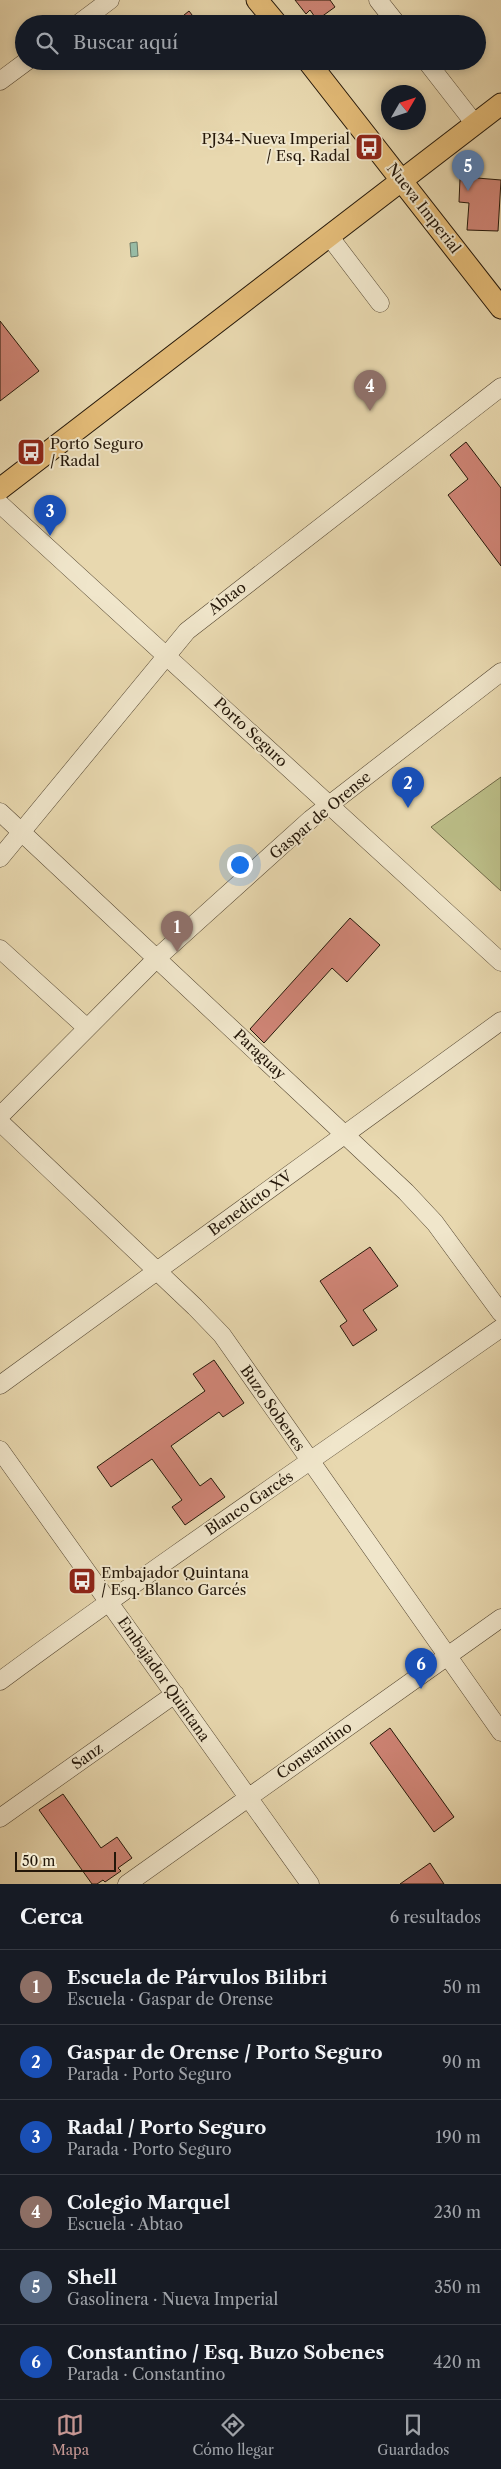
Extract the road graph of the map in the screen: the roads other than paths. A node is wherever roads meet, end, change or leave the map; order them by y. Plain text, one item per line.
1 (110, 0) edge
2 (257, 0) edge
3 (378, 0) edge
4 (90, 15) edge
5 (270, 15) edge
6 (390, 15) edge
7 (15, 70) edge
8 (315, 70) edge
9 (433, 70) edge
10 (0, 81) edge
11 (501, 104) edge
12 (475, 124) junction
13 (402, 180) junction
14 (329, 236) junction
15 (380, 302) dead end
16 (501, 308) edge
17 (501, 387) edge
18 (0, 489) edge
19 (0, 504) edge
20 (167, 655) junction
21 (501, 672) edge
22 (330, 805) junction
23 (0, 812) edge
24 (22, 832) junction
25 (0, 858) edge
26 (0, 948) edge
27 (158, 957) junction
28 (501, 962) edge
29 (501, 1021) edge
30 (87, 1028) junction
31 (0, 1116) edge
32 (0, 1122) edge
33 (345, 1133) junction
34 (157, 1270) junction
35 (501, 1313) edge
36 (501, 1328) edge
37 (0, 1385) edge
38 (0, 1450) edge
39 (310, 1462) junction
40 (109, 1601) junction
41 (501, 1618) edge
42 (448, 1656) junction
43 (0, 1681) edge
44 (175, 1694) junction
45 (501, 1732) edge
46 (247, 1797) junction
47 (0, 1818) edge
48 (127, 1884) edge
49 (310, 1884) edge

1 - 4 street
2 - 5 main road
3 - 6 street
7 - 10 street
8 - 13 main road, Nueva Imperial
9 - 12 street
11 - 12 main road
12 - 13 main road
13 - 14 main road
13 - 16 main road, Nueva Imperial
14 - 15 street
14 - 18 main road
17 - 20 street, Abtao
19 - 20 street, Porto Seguro
20 - 22 street, Porto Seguro
20 - 24 street, Abtao
21 - 22 street, Gaspar de Orense
22 - 27 street, Gaspar de Orense
22 - 28 street, Porto Seguro
23 - 24 street, Paraguay
24 - 25 street, Abtao
24 - 27 street, Paraguay
26 - 30 street
27 - 30 street, Gaspar de Orense
27 - 33 street, Paraguay
29 - 33 street, Benedicto XV
30 - 31 street, Gaspar de Orense
32 - 34 street, Buzo Sobenes
33 - 34 street, Benedicto XV
33 - 35 street, Paraguay
34 - 37 street, Benedicto XV
34 - 39 street, Buzo Sobenes
36 - 39 street, Blanco Garcés
38 - 40 street, Embajador Quintana
39 - 40 street, Blanco Garcés
39 - 42 street, Buzo Sobenes
40 - 43 street, Blanco Garcés
40 - 44 street, Embajador Quintana
41 - 42 street, Constantino
42 - 45 street, Buzo Sobenes
42 - 46 street, Constantino
44 - 46 street, Embajador Quintana
44 - 47 street, Sanz
46 - 48 street, Constantino
46 - 49 street, Embajador Quintana

